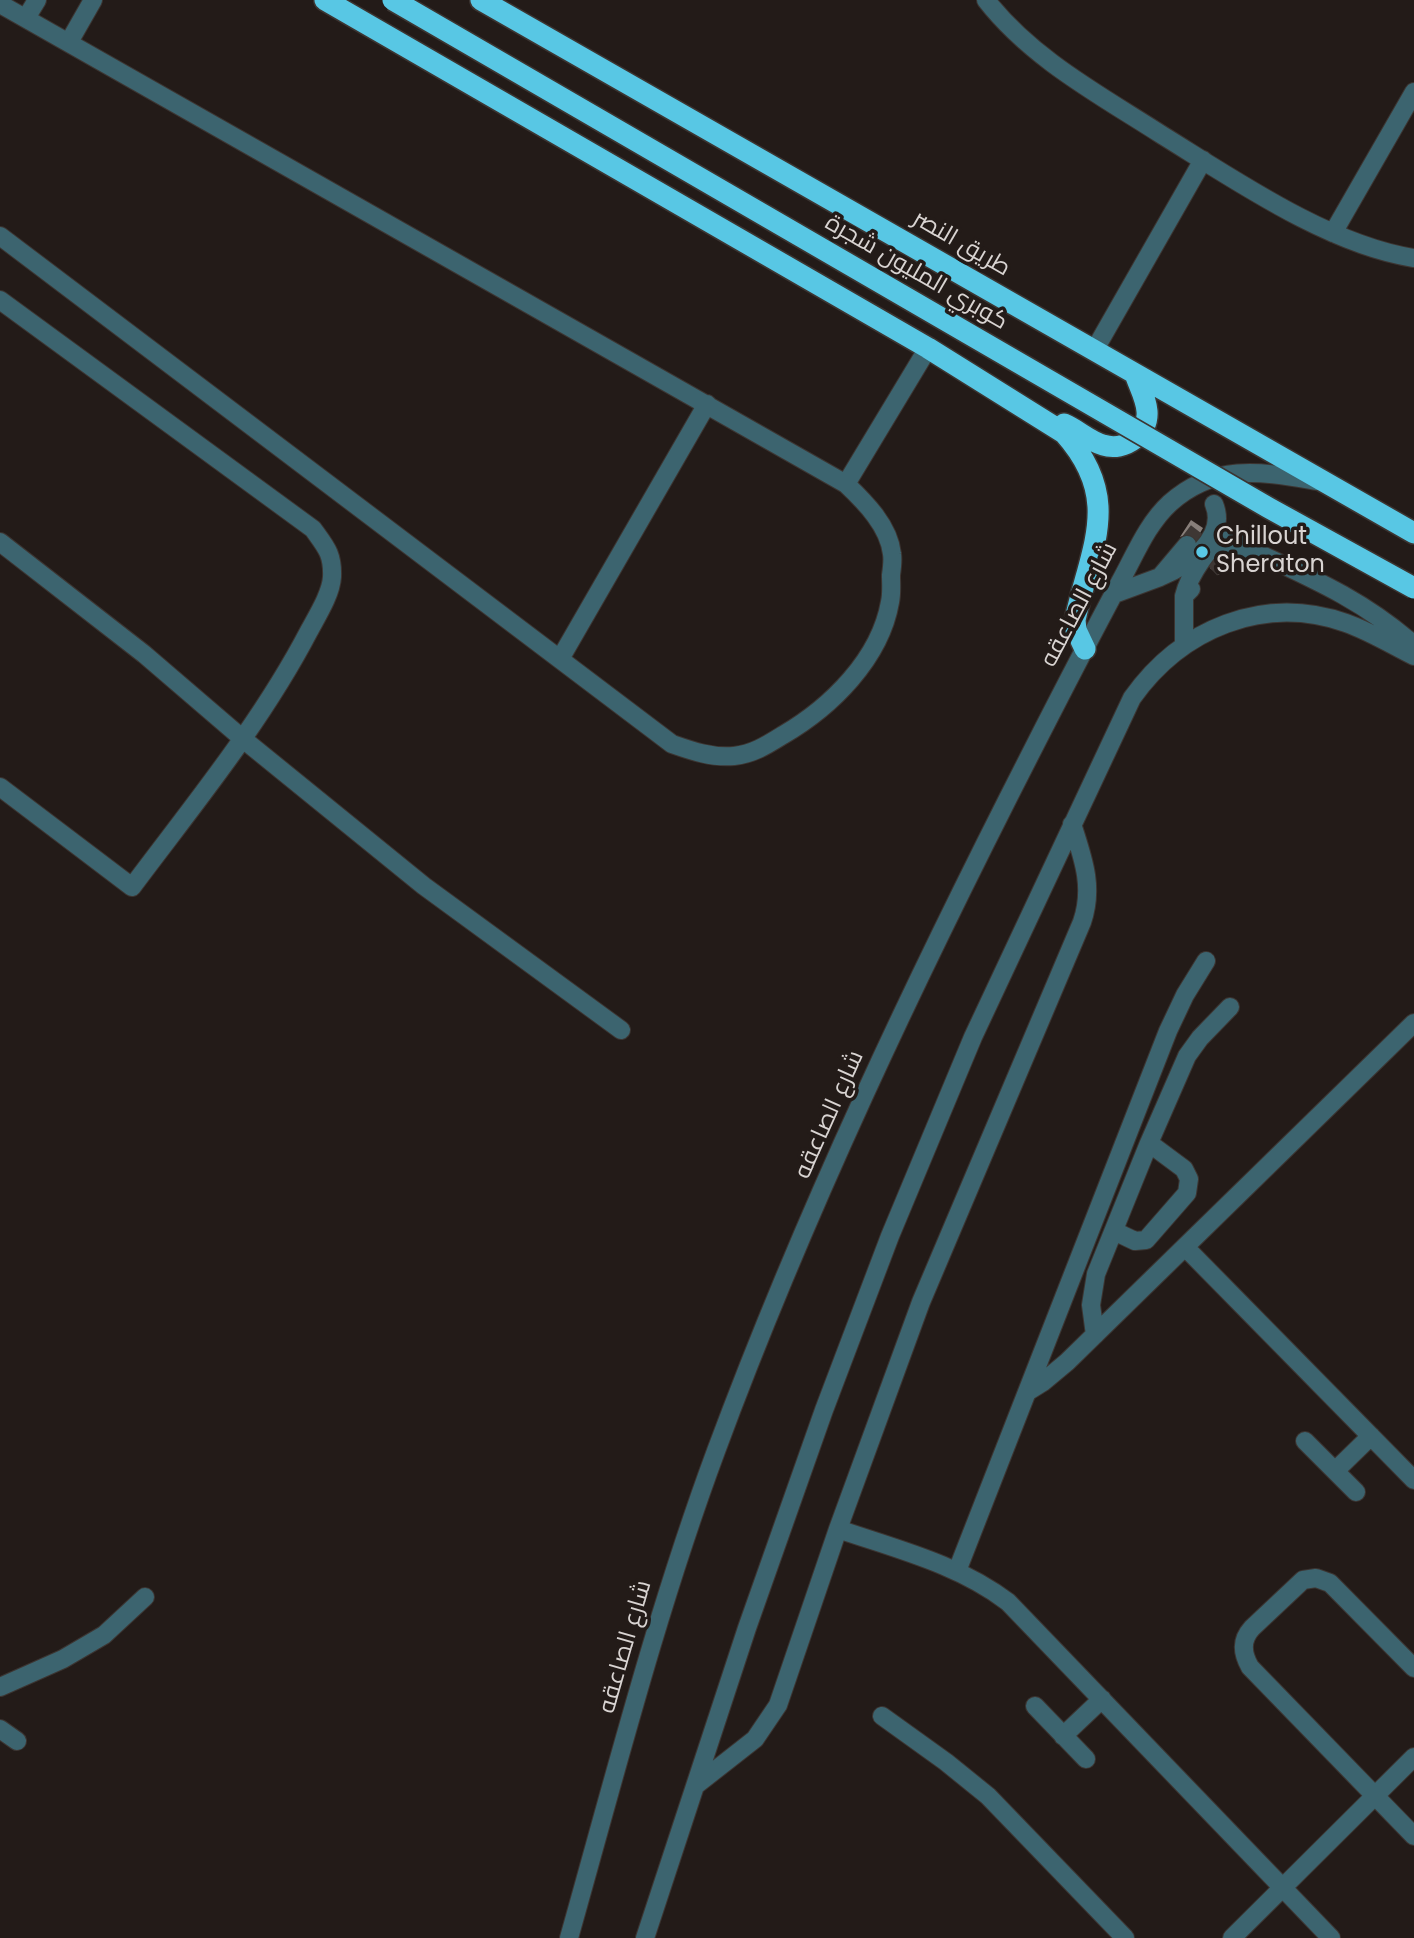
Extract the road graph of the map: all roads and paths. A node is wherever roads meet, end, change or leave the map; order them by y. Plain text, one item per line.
1 (37, 0) edge
2 (93, 0) edge
3 (325, 0) edge
4 (393, 0) edge
5 (481, 0) edge
6 (986, 0) edge
7 (0, 4) edge
8 (26, 18) junction
9 (69, 42) junction
10 (1414, 92) edge
11 (1203, 160) junction
12 (1333, 233) junction
13 (0, 236) edge
14 (1414, 258) edge
15 (0, 300) edge
16 (928, 348) junction
17 (1094, 351) junction
18 (1135, 374) junction
19 (707, 404) junction
20 (1045, 419) junction
21 (1206, 481) junction
22 (1324, 482) junction
23 (846, 484) junction
24 (1214, 504) junction
25 (1201, 527) tunnel mouth
26 (1414, 533) edge
27 (0, 542) edge
28 (1187, 545) tunnel mouth
29 (1247, 548) junction
30 (1227, 554) tunnel mouth
31 (1211, 569) tunnel mouth
32 (1160, 577) junction
33 (1414, 588) edge
34 (1114, 594) junction
35 (1184, 596) junction
36 (1184, 645) junction
37 (1414, 645) edge
38 (1085, 649) junction
39 (1414, 656) edge
40 (559, 659) junction
41 (243, 739) junction
42 (0, 787) edge
43 (1072, 824) junction
44 (1206, 961) dead end
45 (1230, 1007) dead end
46 (1414, 1023) edge
47 (621, 1030) dead end
48 (1149, 1143) junction
49 (1114, 1231) junction
50 (1185, 1247) junction
51 (1095, 1335) junction
52 (1027, 1392) junction
53 (1371, 1436) junction
54 (1305, 1441) dead end
55 (1335, 1471) junction
56 (1414, 1480) edge
57 (1356, 1492) dead end
58 (838, 1529) junction
59 (957, 1571) junction
60 (145, 1597) dead end
61 (1414, 1668) edge
62 (0, 1687) edge
63 (1102, 1699) junction
64 (1035, 1706) dead end
65 (882, 1716) dead end
66 (0, 1729) edge
67 (1063, 1736) junction
68 (17, 1741) dead end
69 (1414, 1757) edge
70 (1086, 1759) dead end
71 (695, 1786) junction
72 (1375, 1796) junction
73 (1414, 1836) edge
74 (1282, 1887) junction
75 (569, 1938) edge
76 (645, 1938) edge
77 (1125, 1938) edge
78 (1232, 1938) edge
79 (1331, 1938) edge

1 - 8 street
2 - 9 street
3 - 16 highway
4 - 33 highway, كوبري المليون شجرة, bridge
5 - 17 highway, طريق النصر
6 - 11 street
7 - 8 street
8 - 9 street
9 - 19 street
10 - 12 street
11 - 12 street
11 - 17 street
12 - 14 street
13 - 40 street
15 - 41 street
16 - 20 highway
16 - 23 street
17 - 18 highway, طريق النصر
18 - 20 highway
18 - 22 highway, طريق النصر
19 - 23 street
19 - 40 street
20 - 38 highway
21 - 22 street, شارع الصاعقه
21 - 24 street
21 - 34 street, شارع الصاعقه
22 - 26 highway, طريق النصر
23 - 40 street
24 - 25 street
24 - 32 street
27 - 41 street
28 - 32 street
29 - 30 street
29 - 35 street
29 - 37 street
31 - 35 street
32 - 34 street
34 - 38 street, شارع الصاعقه
35 - 36 street
36 - 39 street
36 - 43 street
38 - 75 street, شارع الصاعقه
41 - 42 street
41 - 47 street
43 - 58 street
43 - 71 street
44 - 52 street
45 - 48 street
46 - 50 street
48 - 49 street
48 - 49 street
49 - 51 street
50 - 51 street
50 - 53 street
51 - 52 street
52 - 59 street
53 - 55 street
53 - 56 street
54 - 55 street
55 - 57 street
58 - 59 street
58 - 71 street
59 - 63 street
60 - 62 street
61 - 72 street
63 - 67 street
63 - 74 street
64 - 67 street
65 - 77 street
66 - 68 street
67 - 70 street
69 - 72 street
71 - 76 street
72 - 73 street
72 - 74 street
74 - 78 street
74 - 79 street

